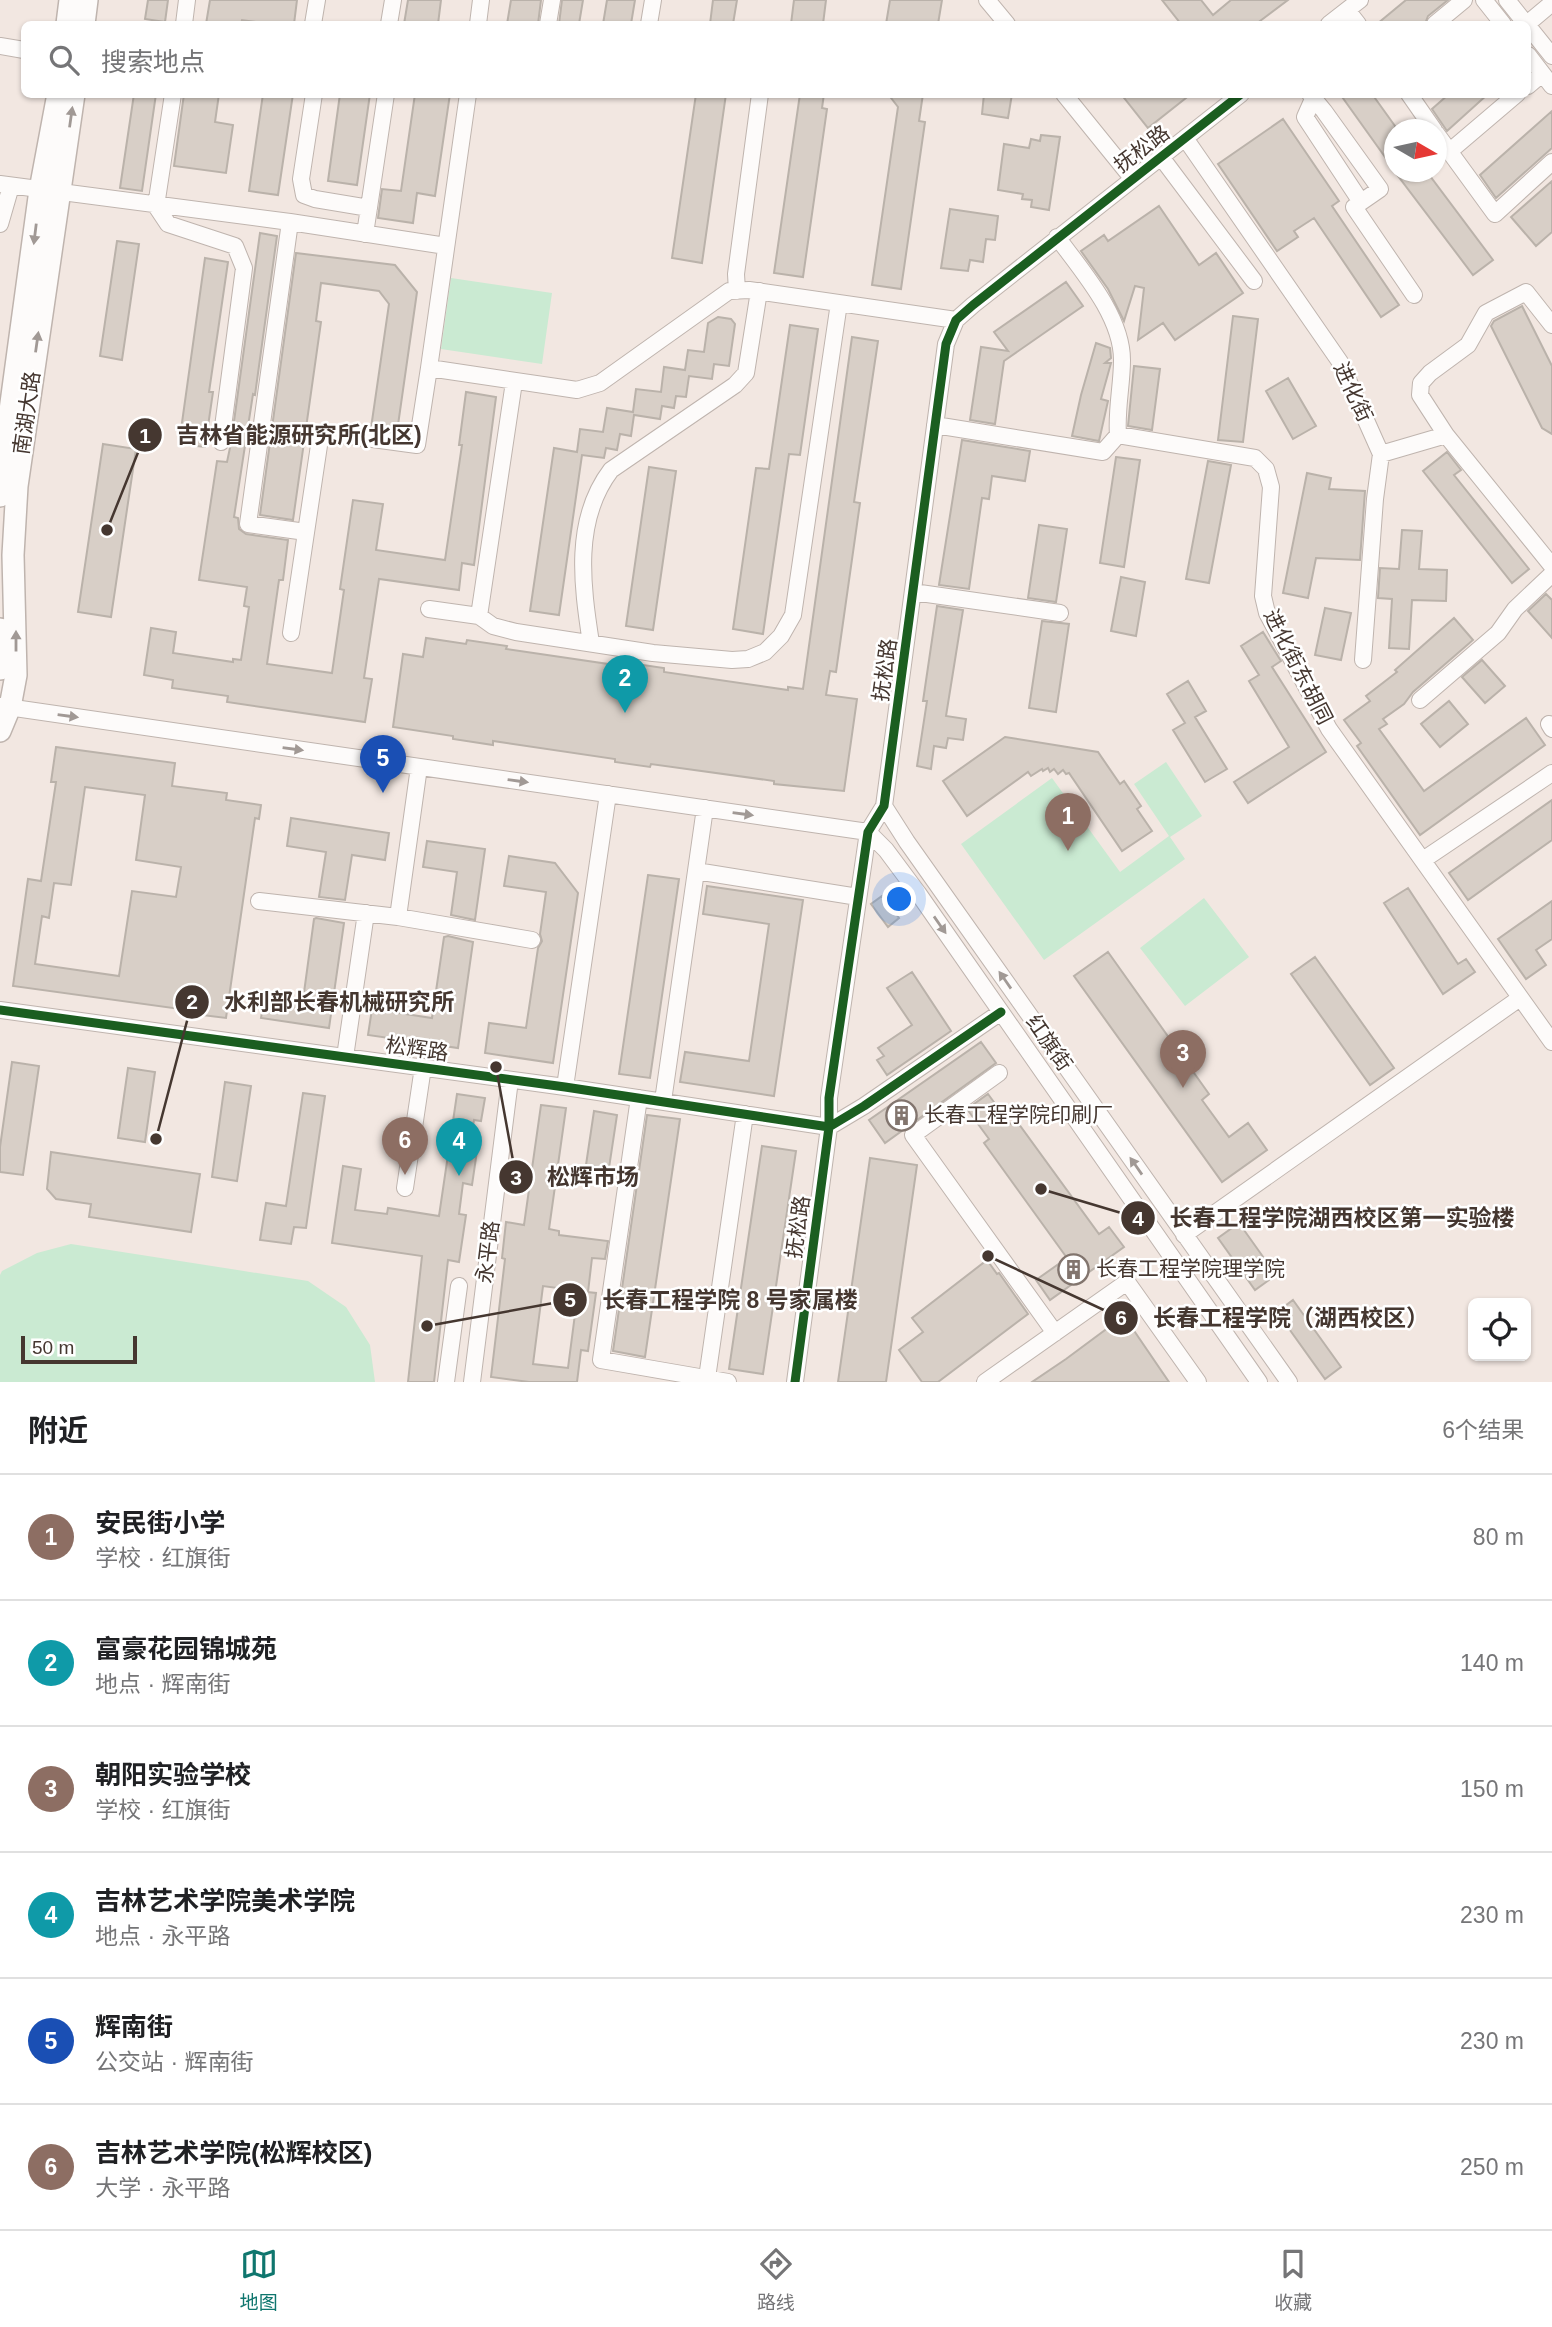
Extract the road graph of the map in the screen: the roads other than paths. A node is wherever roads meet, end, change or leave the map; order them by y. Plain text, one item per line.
1 (70, 0) edge
2 (88, 0) edge
3 (187, 0) edge
4 (317, 0) edge
5 (393, 0) edge
6 (481, 0) edge
7 (552, 0) edge
8 (653, 0) edge
9 (987, 0) edge
10 (1464, 0) edge
11 (1484, 0) edge
12 (1507, 0) edge
13 (1552, 3) edge
14 (1354, 5) edge
15 (67, 21) edge
16 (84, 21) edge
17 (184, 21) edge
18 (314, 21) edge
19 (390, 21) edge
20 (478, 21) edge
21 (548, 21) edge
22 (650, 21) edge
23 (1004, 21) edge
24 (1333, 21) edge
25 (1439, 21) edge
26 (1501, 21) edge
27 (1524, 21) edge
28 (1531, 21) edge
29 (1531, 30) edge
30 (0, 46) edge
31 (21, 50) edge
32 (1552, 56) edge
33 (1531, 59) edge
34 (1547, 80) edge
35 (58, 98) edge
36 (74, 98) edge
37 (172, 98) edge
38 (313, 98) edge
39 (385, 98) edge
40 (467, 98) edge
41 (759, 98) edge
42 (1067, 98) edge
43 (1236, 98) edge
44 (1311, 98) edge
45 (1312, 98) edge
46 (1412, 98) edge
47 (1512, 98) edge
48 (1427, 119) edge
49 (1185, 138) junction
50 (1447, 147) edge
51 (1450, 151) junction
52 (1161, 157) junction
53 (1552, 162) edge
54 (1132, 178) junction
55 (6, 185) edge
56 (50, 191) junction
57 (304, 195) junction
58 (1361, 202) junction
59 (156, 206) junction
60 (369, 208) junction
61 (295, 223) junction
62 (0, 224) edge
63 (365, 234) junction
64 (1058, 237) junction
65 (446, 246) junction
66 (1254, 281) dead end
67 (737, 291) junction
68 (759, 292) junction
69 (1414, 295) dead end
70 (839, 303) junction
71 (956, 320) junction
72 (1552, 325) edge
73 (429, 368) junction
74 (514, 382) junction
75 (935, 425) junction
76 (1118, 435) junction
77 (1446, 435) junction
78 (221, 442) dead end
79 (1381, 454) junction
80 (0, 496) edge
81 (306, 532) junction
82 (1551, 564) edge
83 (913, 592) junction
84 (429, 609) dead end
85 (1060, 613) dead end
86 (479, 616) junction
87 (0, 629) edge
88 (291, 634) dead end
89 (591, 643) junction
90 (1363, 660) dead end
91 (0, 668) edge
92 (1420, 701) dead end
93 (5, 707) edge
94 (0, 731) edge
95 (419, 767) junction
96 (1552, 773) edge
97 (608, 794) junction
98 (884, 806) junction
99 (705, 808) junction
100 (868, 832) junction
101 (1423, 860) junction
102 (696, 871) junction
103 (858, 897) junction
104 (259, 901) dead end
105 (366, 913) junction
106 (398, 917) junction
107 (532, 940) dead end
108 (1520, 998) junction
109 (0, 1010) edge
110 (1001, 1012) junction
111 (1552, 1042) edge
112 (345, 1057) junction
113 (423, 1067) junction
114 (999, 1073) dead end
115 (510, 1080) junction
116 (565, 1087) junction
117 (639, 1098) junction
118 (663, 1101) junction
119 (745, 1114) junction
120 (829, 1127) junction
121 (405, 1188) dead end
122 (1184, 1235) junction
123 (459, 1286) dead end
124 (1055, 1332) junction
125 (707, 1378) junction
126 (446, 1382) edge
127 (471, 1382) edge
128 (728, 1382) edge
129 (795, 1382) edge
130 (985, 1382) edge
131 (1198, 1382) edge
132 (1259, 1382) edge
133 (1289, 1382) edge

1 - 15 main road
2 - 16 main road
3 - 17 street
4 - 18 street
5 - 19 street
6 - 20 street
7 - 21 street
8 - 22 street
9 - 23 street
10 - 25 street
11 - 26 street
12 - 27 street
13 - 28 street
14 - 24 street
29 - 32 street
30 - 31 street
33 - 34 street
35 - 56 main road, 南湖大路
56 -> 36 main road, 南湖大路
37 - 59 street
38 - 57 street
39 - 60 street
40 - 65 street
41 - 67 street
42 - 54 street
43 - 49 street, 抚松路
44 - 58 street
45 - 58 street
46 - 48 street
47 - 51 street
49 - 52 street, 抚松路
49 - 79 street, 进化街
50 - 51 street
51 - 53 street
52 - 54 street, 抚松路
52 - 66 street
54 - 64 street, 抚松路
55 - 56 street
55 - 62 street
56 - 59 street
56 -> 80 main road, 南湖大路
93 -> 56 main road, 南湖大路
57 - 60 street
57 - 61 street
58 - 69 street
59 - 61 street
59 - 78 street
60 - 63 street
61 - 63 street
61 - 81 street
63 - 65 street
64 - 71 street, 抚松路
64 - 76 street
65 - 73 street
67 - 68 street
67 - 74 street
68 - 70 street
68 - 89 street
70 - 71 street
70 - 89 street
71 - 75 street, 抚松路
72 - 77 street
73 - 74 street
73 - 81 street
74 - 86 street
75 - 76 street
75 - 83 street, 抚松路
76 - 101 street, 进化街东胡同
77 - 79 street
77 - 82 street
79 - 90 street
81 - 88 street
82 - 92 street
83 - 85 street
83 - 98 street, 抚松路
84 - 86 street
86 - 89 street
87 - 91 main road
93 - 94 main road, 南湖大路
93 -> 95 street
95 -> 97 street
95 - 106 street
96 - 101 street
97 - 99 street
97 - 116 street
98 - 100 street, 抚松路
122 -> 98 street, 红旗街
99 -> 100 street
99 - 102 street
100 - 103 street, 抚松路
100 -> 110 street, 红旗街
101 - 108 street, 进化街东胡同
102 - 103 street
102 - 118 street
103 - 120 street, 抚松路
104 - 105 street
105 - 106 street
105 - 112 street
106 - 107 street
108 - 111 street, 进化街东胡同
108 - 122 street
109 - 112 street, 松辉路
110 - 120 street
110 - 132 street, 红旗街
112 - 113 street, 松辉路
113 - 115 street, 松辉路
113 - 121 street
114 - 124 street
115 - 116 street, 松辉路
115 - 127 street, 永平路
116 - 117 street, 松辉路
117 - 118 street, 松辉路
117 - 125 street
118 - 119 street, 松辉路
119 - 120 street, 松辉路
119 - 125 street
120 - 129 street, 抚松路
122 - 133 street, 红旗街
123 - 126 street
124 - 130 street
124 - 131 street
125 - 128 street

